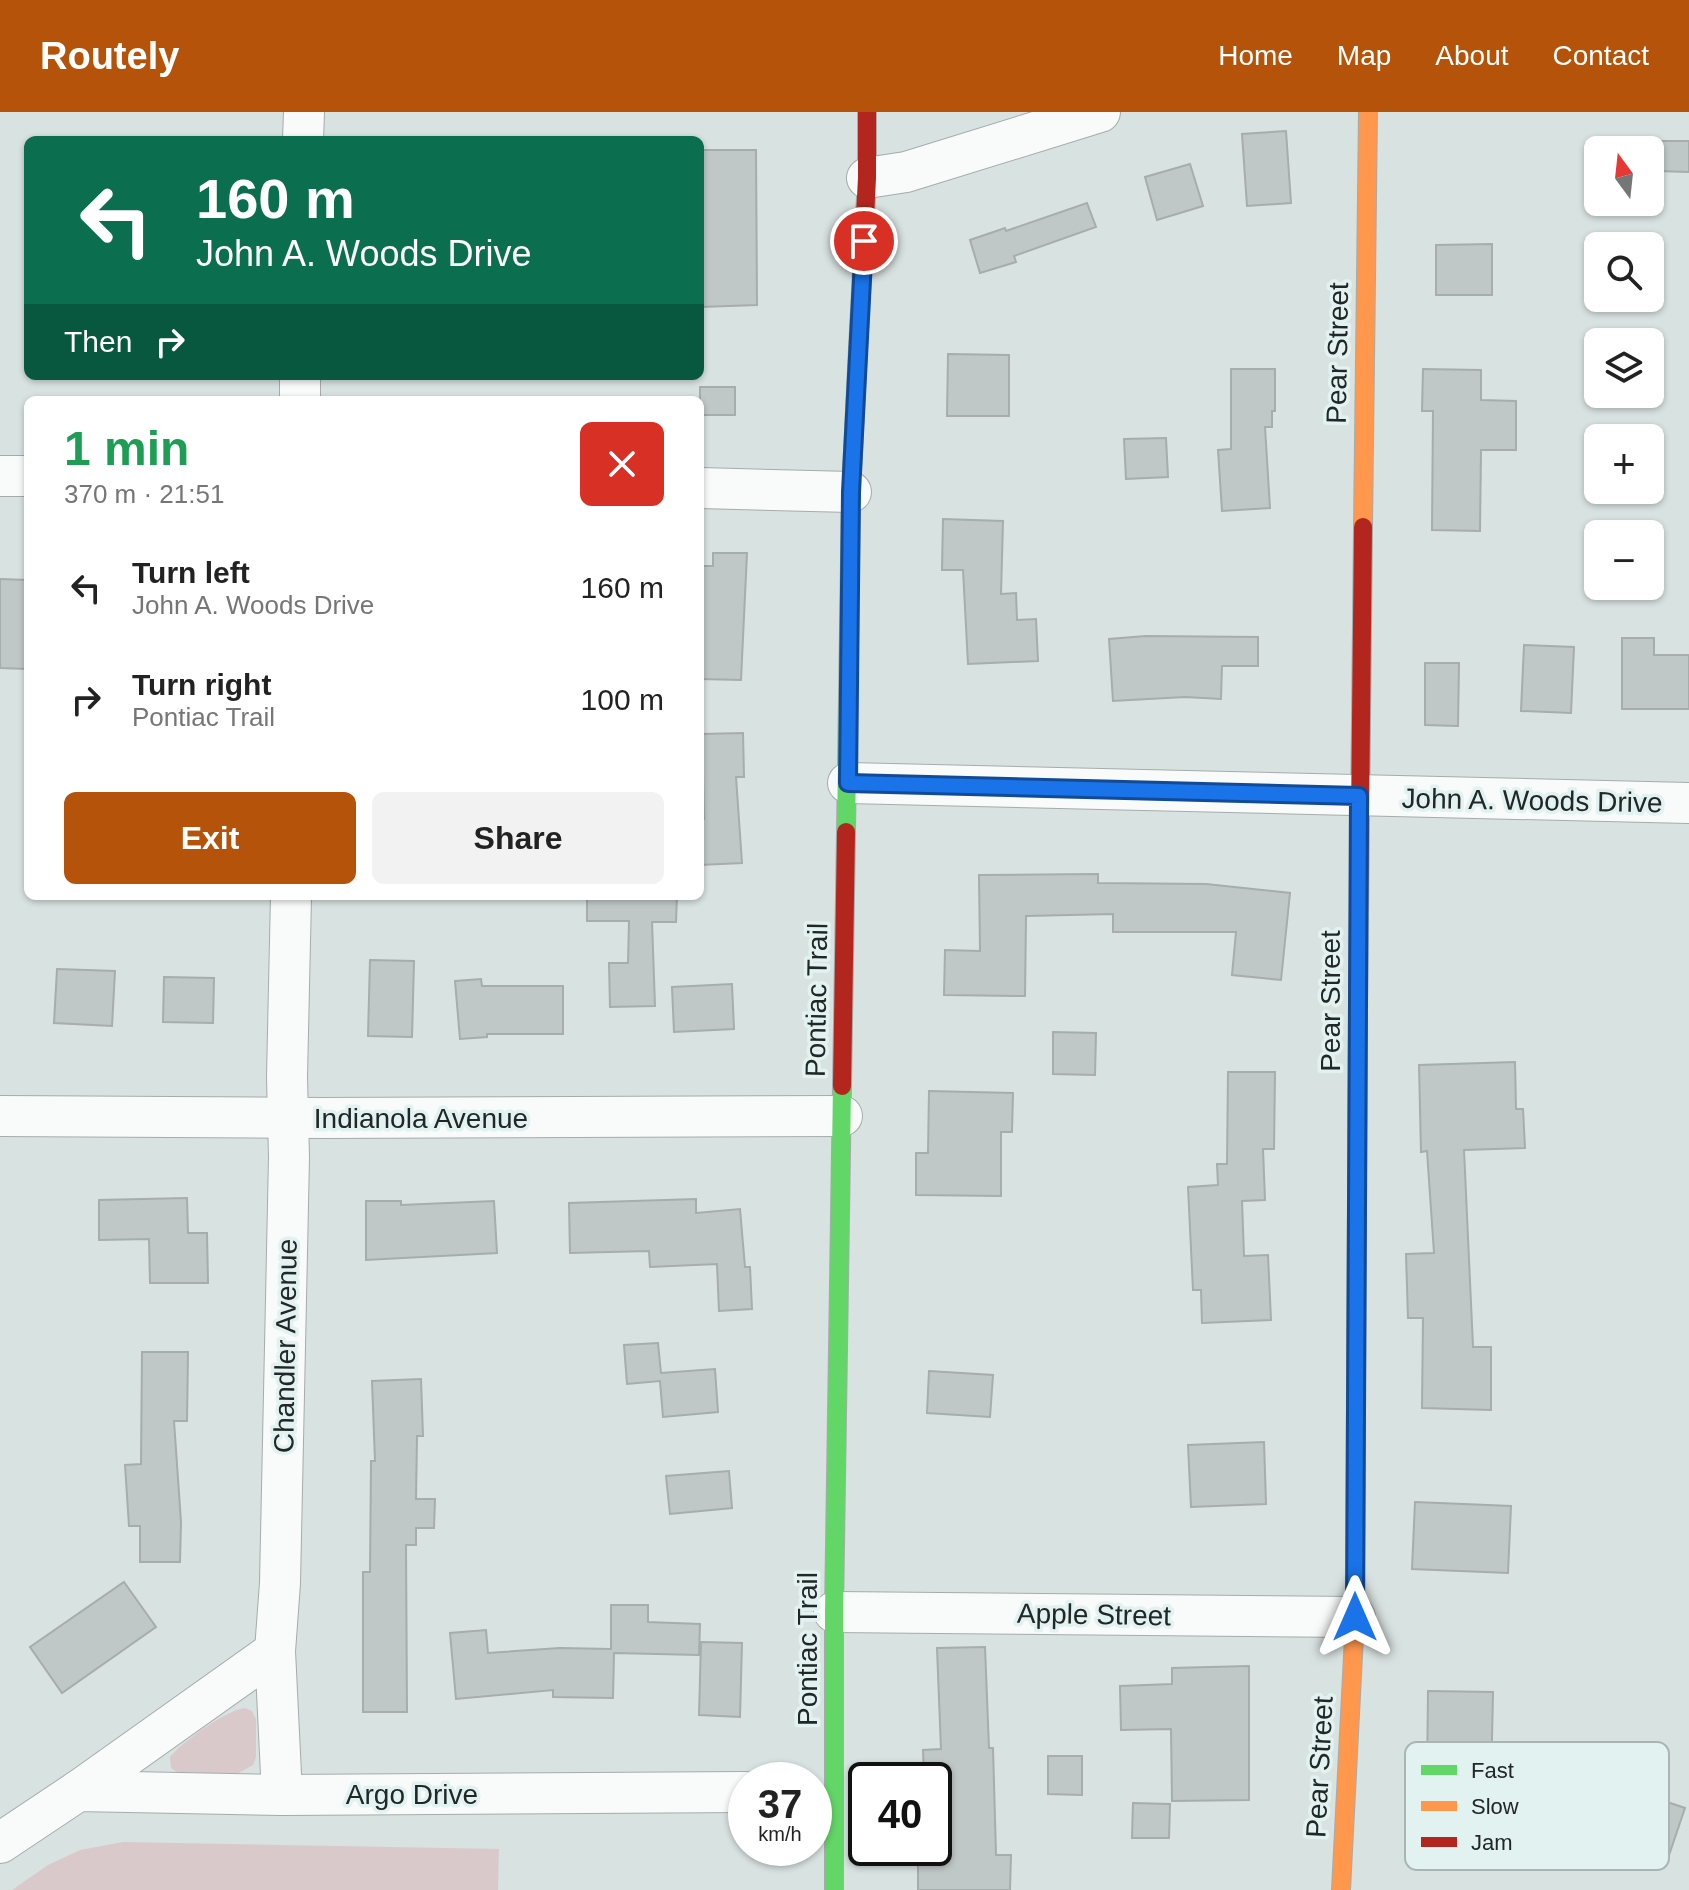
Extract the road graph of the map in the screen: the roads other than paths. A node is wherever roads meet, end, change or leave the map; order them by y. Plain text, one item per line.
1 (304, 112) edge
2 (867, 112) edge
3 (1100, 112) edge
4 (1368, 112) edge
5 (303, 136) edge
6 (867, 178) junction
7 (0, 476) edge
8 (24, 476) edge
9 (704, 488) edge
10 (851, 492) junction
11 (848, 783) junction
12 (1359, 796) junction
13 (1689, 803) edge
14 (291, 900) edge
15 (0, 1116) edge
16 (842, 1116) junction
17 (287, 1118) junction
18 (834, 1612) junction
19 (1355, 1617) junction
20 (275, 1651) junction
21 (826, 1762) edge
22 (78, 1791) junction
23 (728, 1792) edge
24 (282, 1795) junction
25 (0, 1843) edge
26 (832, 1866) edge
27 (834, 1890) edge
28 (1341, 1890) edge

1 - 5 street
2 - 6 main road, Pontiac Trail
3 - 6 street
4 - 12 main road, Pear Street
6 - 10 main road, Pontiac Trail
7 - 8 street
9 - 10 street
10 - 11 main road, Pontiac Trail
11 - 12 street, John A. Woods Drive
11 - 16 main road, Pontiac Trail
12 - 13 street, John A. Woods Drive
12 - 19 main road, Pear Street
14 - 17 street, Chandler Avenue
15 - 17 street, Indianola Avenue
16 - 17 street, Indianola Avenue
16 - 18 main road, Pontiac Trail
17 - 20 street, Chandler Avenue
18 - 19 street, Apple Street
18 - 21 main road, Pontiac Trail
19 - 28 main road, Pear Street
20 - 22 street
20 - 24 street, Chandler Avenue
22 - 24 street, Argo Drive
22 - 25 street
23 - 24 street, Argo Drive
26 - 27 main road, Pontiac Trail

